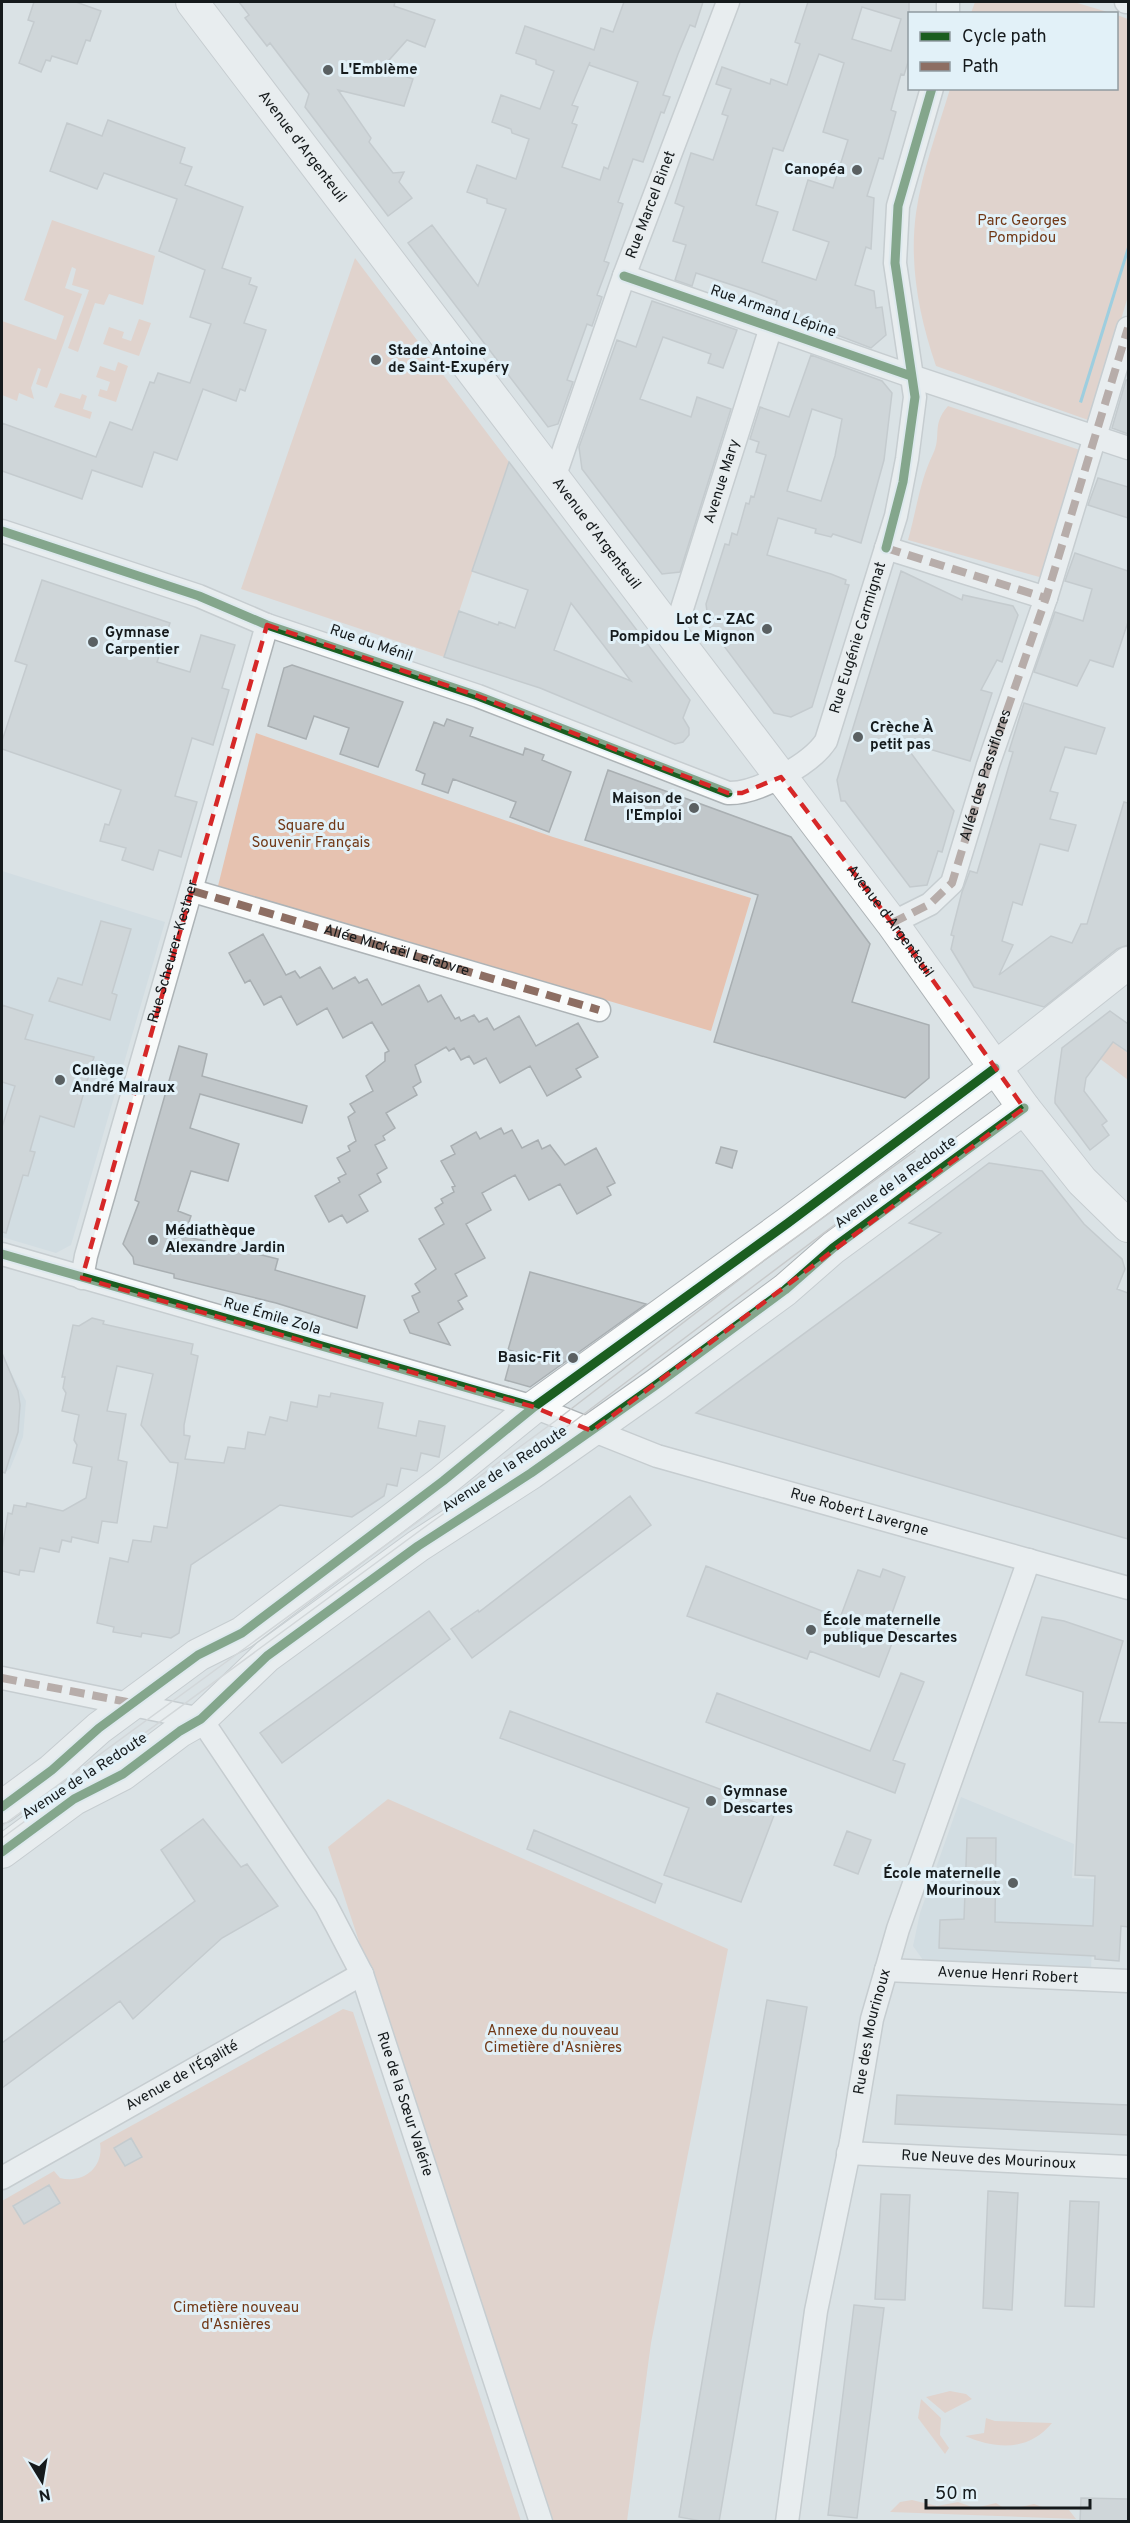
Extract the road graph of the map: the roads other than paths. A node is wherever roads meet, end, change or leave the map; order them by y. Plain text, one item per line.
1 (192, 2) edge
2 (728, 2) edge
3 (931, 90) edge
4 (624, 276) junction
5 (771, 327) junction
6 (1128, 328) edge
7 (911, 376) junction
8 (1096, 437) junction
9 (1128, 448) edge
10 (554, 478) junction
11 (2, 531) edge
12 (886, 548) junction
13 (1046, 598) junction
14 (267, 625) junction
15 (674, 634) junction
16 (781, 777) junction
17 (193, 891) junction
18 (892, 923) junction
19 (1128, 963) edge
20 (1128, 980) edge
21 (599, 1010) dead end
22 (995, 1068) junction
23 (1024, 1108) junction
24 (1128, 1226) edge
25 (2, 1254) edge
26 (82, 1278) junction
27 (534, 1407) junction
28 (592, 1431) junction
29 (1029, 1560) junction
30 (1128, 1588) edge
31 (2, 1678) edge
32 (133, 1703) junction
33 (201, 1719) junction
34 (2, 1807) edge
35 (2, 1852) edge
36 (886, 1970) junction
37 (362, 1974) junction
38 (1128, 1981) edge
39 (848, 2152) junction
40 (1128, 2167) edge
41 (2, 2178) edge
42 (541, 2522) edge
43 (787, 2522) edge

1 - 10 main road, Avenue d'Argenteuil
2 - 4 street, Rue Marcel Binet
3 - 7 street, Rue Eugénie Carmignat
4 - 5 street, Rue Armand Lépine
4 - 10 street, Rue Marcel Binet
5 - 7 street, Rue Armand Lépine
5 - 15 street, Avenue Mary
6 - 8 street, Allée des Passiflores
7 - 8 street, Rue Armand Lépine
7 - 12 street, Rue Eugénie Carmignat
8 - 9 street, Rue Armand Lépine
8 - 13 street, Allée des Passiflores
10 - 15 main road, Avenue d'Argenteuil
11 - 14 street, Rue du Ménil
12 - 13 street
12 - 16 street, Rue Eugénie Carmignat
13 - 18 street, Allée des Passiflores
14 - 16 street, Rue du Ménil
14 - 17 street, Rue Scheurer-Kestner
15 - 16 main road, Avenue d'Argenteuil
16 - 18 main road, Avenue d'Argenteuil
17 - 21 street, Allée Mickaël Lefebvre
17 - 26 street, Rue Scheurer-Kestner
18 - 22 main road, Avenue d'Argenteuil
19 - 22 main road
20 - 22 main road
22 - 23 main road, Avenue d'Argenteuil
22 - 27 main road, Avenue de la Redoute
23 - 24 main road, Avenue d'Argenteuil
23 - 28 main road, Avenue de la Redoute
25 - 26 street, Rue Émile Zola
26 - 27 street, Rue Émile Zola
27 - 28 street, Rue Émile Zola
27 - 32 main road, Avenue de la Redoute
28 - 29 street, Rue Robert Lavergne
28 - 33 main road, Avenue de la Redoute
29 - 30 street, Rue Robert Lavergne
29 - 36 street, Rue des Mourinoux
31 - 32 street
32 - 33 street
32 - 34 main road, Avenue de la Redoute
33 - 35 main road, Avenue de la Redoute
33 - 37 street, Rue de la Sœur Valérie
36 - 38 street, Avenue Henri Robert
36 - 39 street, Rue des Mourinoux
37 - 41 street, Avenue de l'Égalité
37 - 42 street, Rue de la Sœur Valérie
39 - 40 street, Rue Neuve des Mourinoux
39 - 43 street, Rue des Mourinoux

